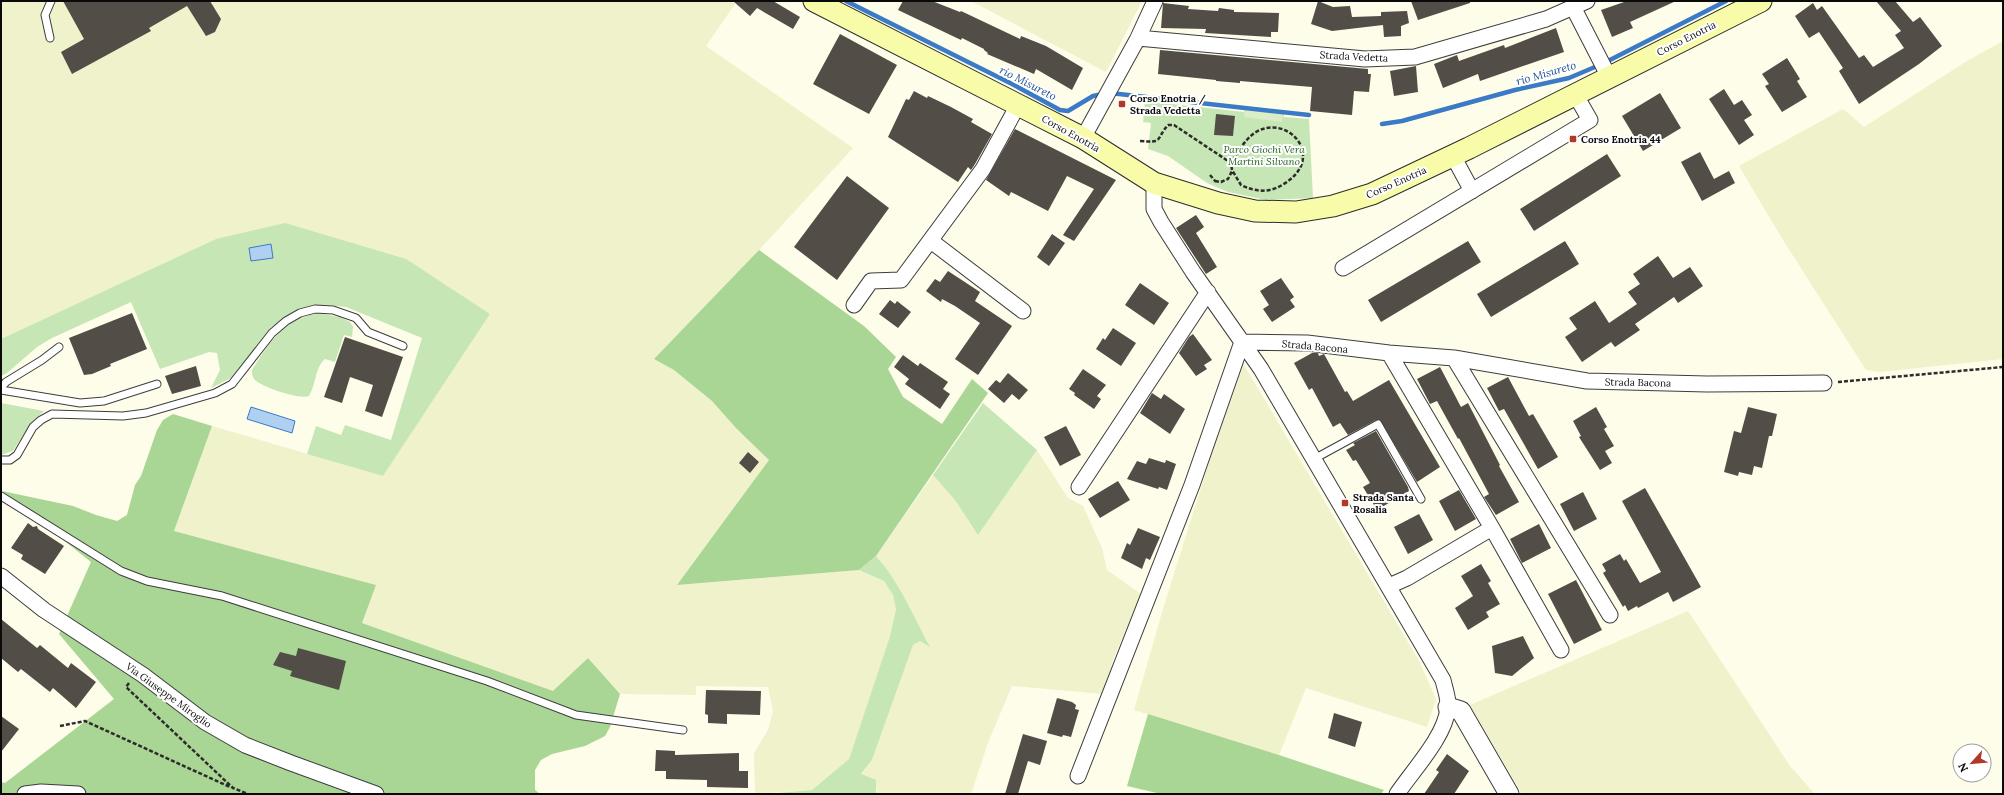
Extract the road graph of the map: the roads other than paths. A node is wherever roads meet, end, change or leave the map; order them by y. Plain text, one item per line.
1 (51, 1) edge
2 (814, 1) edge
3 (1155, 1) edge
4 (1587, 1) edge
5 (1761, 1) edge
6 (1573, 7) junction
7 (50, 38) dead end
8 (1138, 38) junction
9 (1605, 69) junction
10 (1574, 94) junction
11 (1018, 105) junction
12 (1083, 138) junction
13 (1453, 156) junction
14 (1154, 183) junction
15 (1472, 191) junction
16 (931, 241) junction
17 (1343, 268) dead end
18 (1208, 292) junction
19 (854, 305) dead end
20 (1023, 311) dead end
21 (1242, 342) junction
22 (403, 346) dead end
23 (59, 347) dead end
24 (1389, 354) junction
25 (1454, 358) junction
26 (157, 384) dead end
27 (1824, 384) road end
28 (1, 389) edge
29 (1314, 459) junction
30 (1, 460) edge
31 (1079, 487) dead end
32 (1, 496) edge
33 (1421, 499) dead end
34 (1492, 528) junction
35 (1, 576) edge
36 (1389, 586) junction
37 (1610, 615) dead end
38 (1561, 650) dead end
39 (1448, 707) junction
40 (683, 730) dead end
41 (1078, 776) dead end
42 (26, 794) edge
43 (78, 794) edge
44 (376, 794) edge
45 (1397, 794) edge
46 (1509, 794) edge

1 - 7 lane
2 - 11 main road, Corso Enotria
3 - 8 street
4 - 6 street, Strada Vedetta
5 - 9 main road, Corso Enotria
6 - 8 street, Strada Vedetta
6 - 9 street
8 - 12 street
9 - 10 main road, Corso Enotria
10 - 13 main road, Corso Enotria
10 - 15 street
11 - 12 main road, Corso Enotria
11 - 16 street
12 - 14 main road, Corso Enotria
13 - 14 main road, Corso Enotria
13 - 15 street
14 - 18 street
15 - 17 street
16 - 19 street
16 - 20 street
18 - 21 street
18 - 31 street
21 - 24 street, Strada Bacona
21 - 29 street
21 - 41 street
22 - 30 lane
23 - 28 lane
24 - 25 street, Strada Bacona
24 - 34 street
25 - 27 street, Strada Bacona
25 - 37 street
26 - 28 lane
29 - 33 lane
29 - 36 street
32 - 40 lane
34 - 36 street
34 - 38 street
35 - 44 street, Via Giuseppe Miroglio
36 - 39 street
39 - 45 street
39 - 46 street
42 - 43 street

